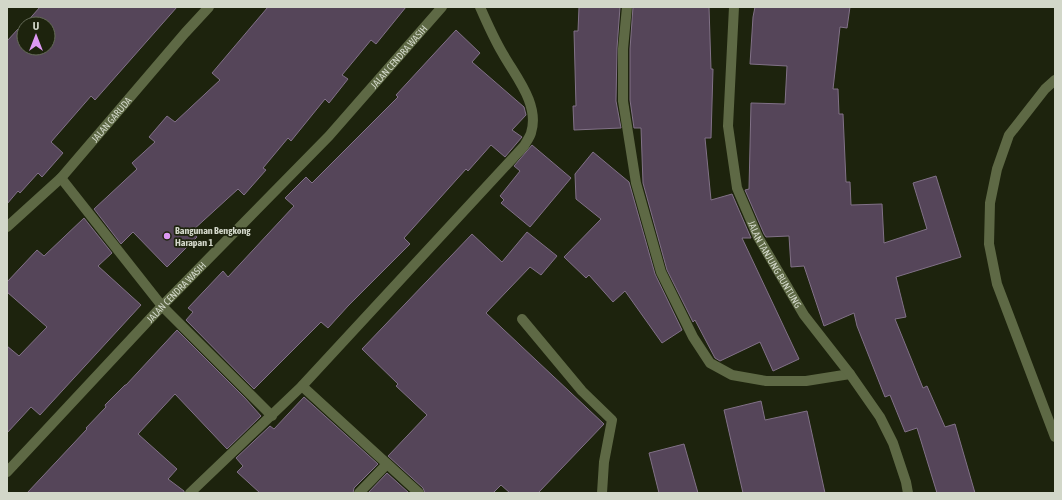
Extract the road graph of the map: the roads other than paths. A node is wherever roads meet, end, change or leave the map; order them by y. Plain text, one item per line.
1 (209, 7) edge
2 (442, 7) edge
3 (480, 7) edge
4 (627, 7) edge
5 (734, 7) edge
6 (1055, 80) edge
7 (61, 178) junction
8 (7, 227) edge
9 (162, 306) junction
10 (522, 319) dead end
11 (850, 374) junction
12 (302, 386) junction
13 (272, 416) junction
14 (1055, 437) edge
15 (387, 464) junction
16 (7, 472) edge
17 (190, 493) edge
18 (359, 493) edge
19 (419, 493) edge
20 (602, 493) edge
21 (908, 493) edge

1 - 7 street, JALAN GARUDA
2 - 9 street, JALAN CENDRA WASIH
3 - 12 street
4 - 11 street
5 - 11 street, JALAN TANJUNG BUNTUNG
6 - 14 street
7 - 8 street, JALAN GARUDA
7 - 9 street
9 - 13 street
9 - 16 street, JALAN CENDRA WASIH
10 - 20 street
11 - 21 street, JALAN TANJUNG BUNTUNG
12 - 13 street
12 - 15 street
13 - 17 street
15 - 18 street
15 - 19 street

